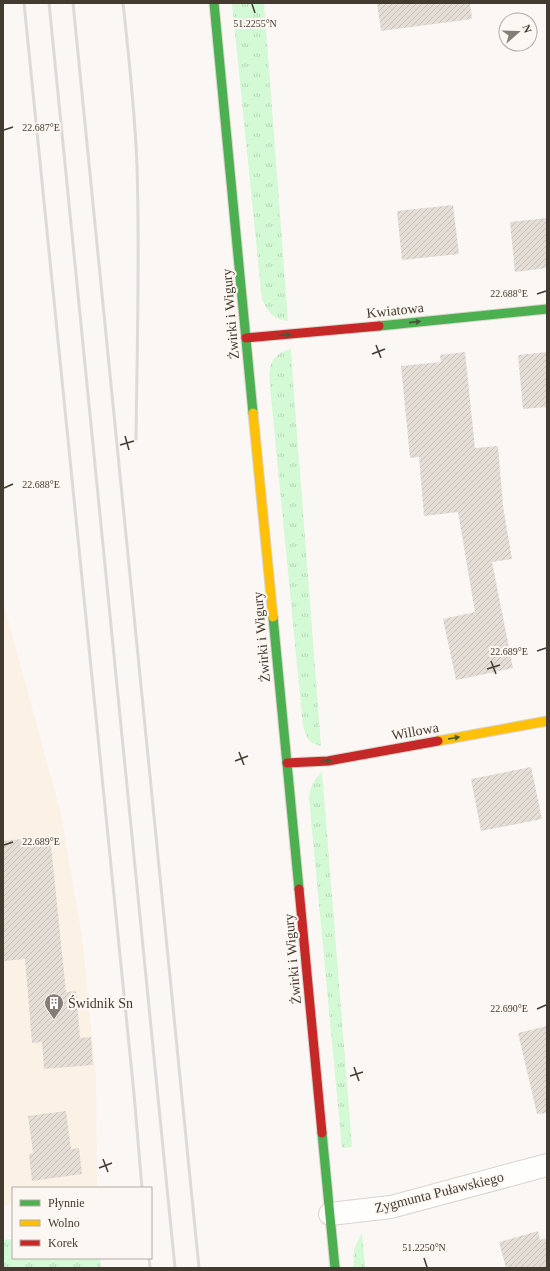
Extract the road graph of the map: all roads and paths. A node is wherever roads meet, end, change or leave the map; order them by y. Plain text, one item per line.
1 (214, 3) edge
2 (547, 309) edge
3 (246, 338) junction
4 (547, 721) edge
5 (287, 763) junction
6 (547, 1165) edge
7 (330, 1214) junction
8 (335, 1268) edge

1 - 3 main road, Żwirki i Wigury
3 -> 2 main road, Kwiatowa
3 - 5 main road, Żwirki i Wigury
5 -> 4 main road, Willowa
5 - 7 main road, Żwirki i Wigury
6 - 7 street, Zygmunta Puławskiego
7 - 8 main road, Żwirki i Wigury

